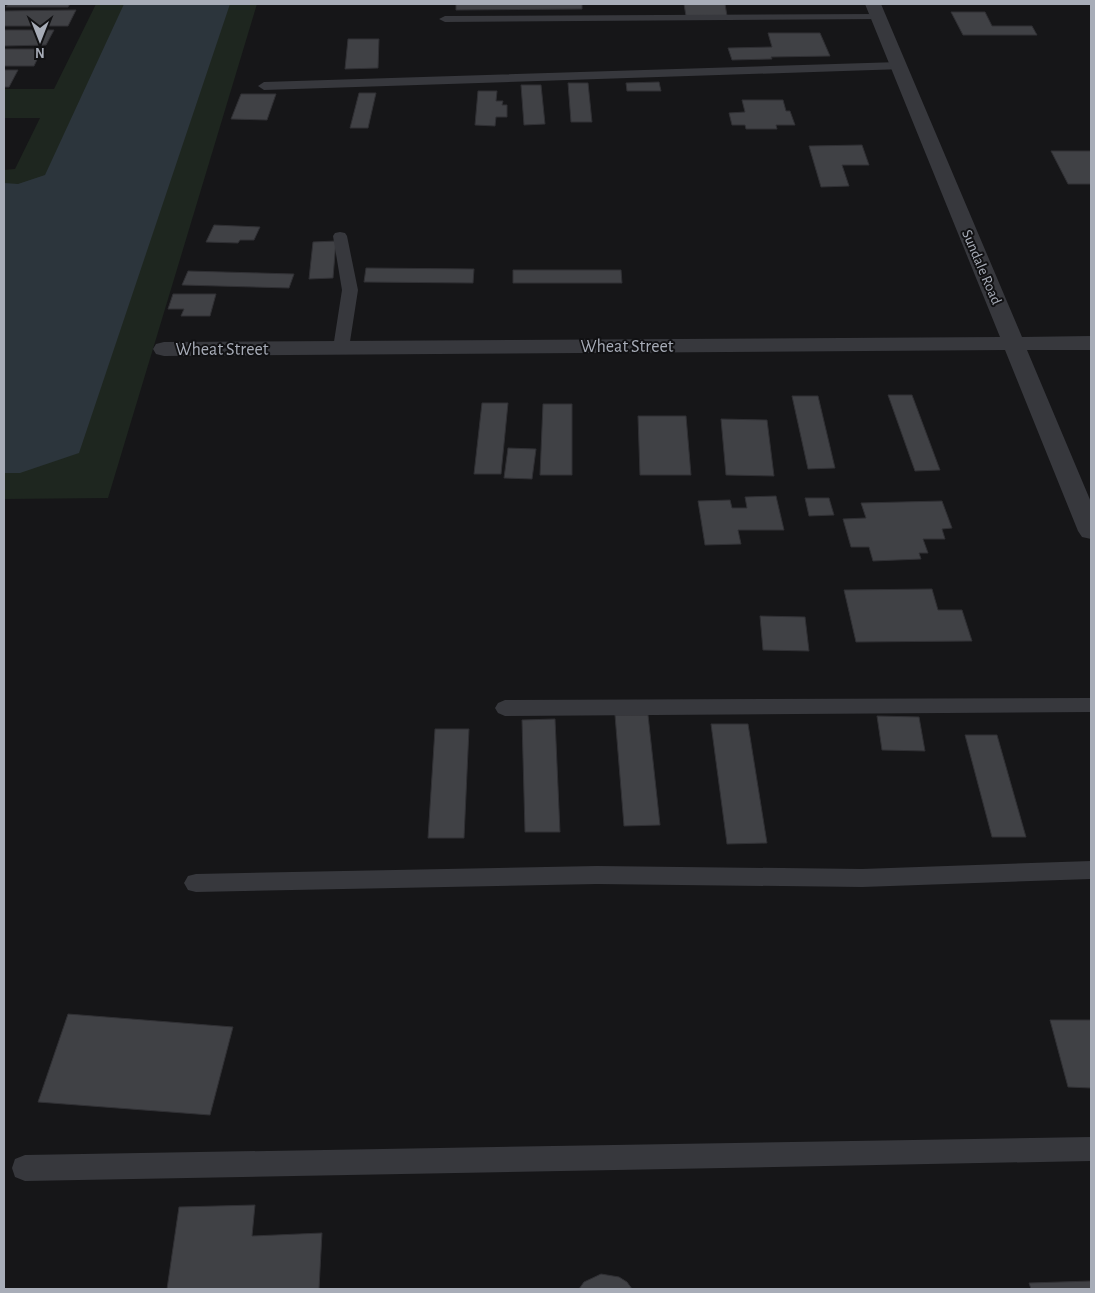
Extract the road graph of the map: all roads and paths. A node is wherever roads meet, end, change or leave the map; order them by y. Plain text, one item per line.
1 (875, 10) edge
2 (445, 19) dead end
3 (898, 66) junction
4 (264, 86) dead end
5 (340, 236) dead end
6 (1091, 343) edge
7 (1014, 344) junction
8 (341, 348) junction
9 (164, 349) dead end
10 (1091, 531) edge
11 (1091, 705) edge
12 (504, 708) dead end
13 (1091, 870) edge
14 (196, 883) dead end
15 (1091, 1149) edge
16 (25, 1168) dead end

1 - 2 lane
1 - 3 street, Sundale Road
3 - 4 lane
3 - 7 street, Sundale Road
5 - 8 lane
6 - 7 street, Wheat Street
7 - 8 street, Wheat Street
7 - 10 street, Sundale Road
8 - 9 street, Wheat Street
11 - 12 lane
13 - 14 lane
15 - 16 lane

